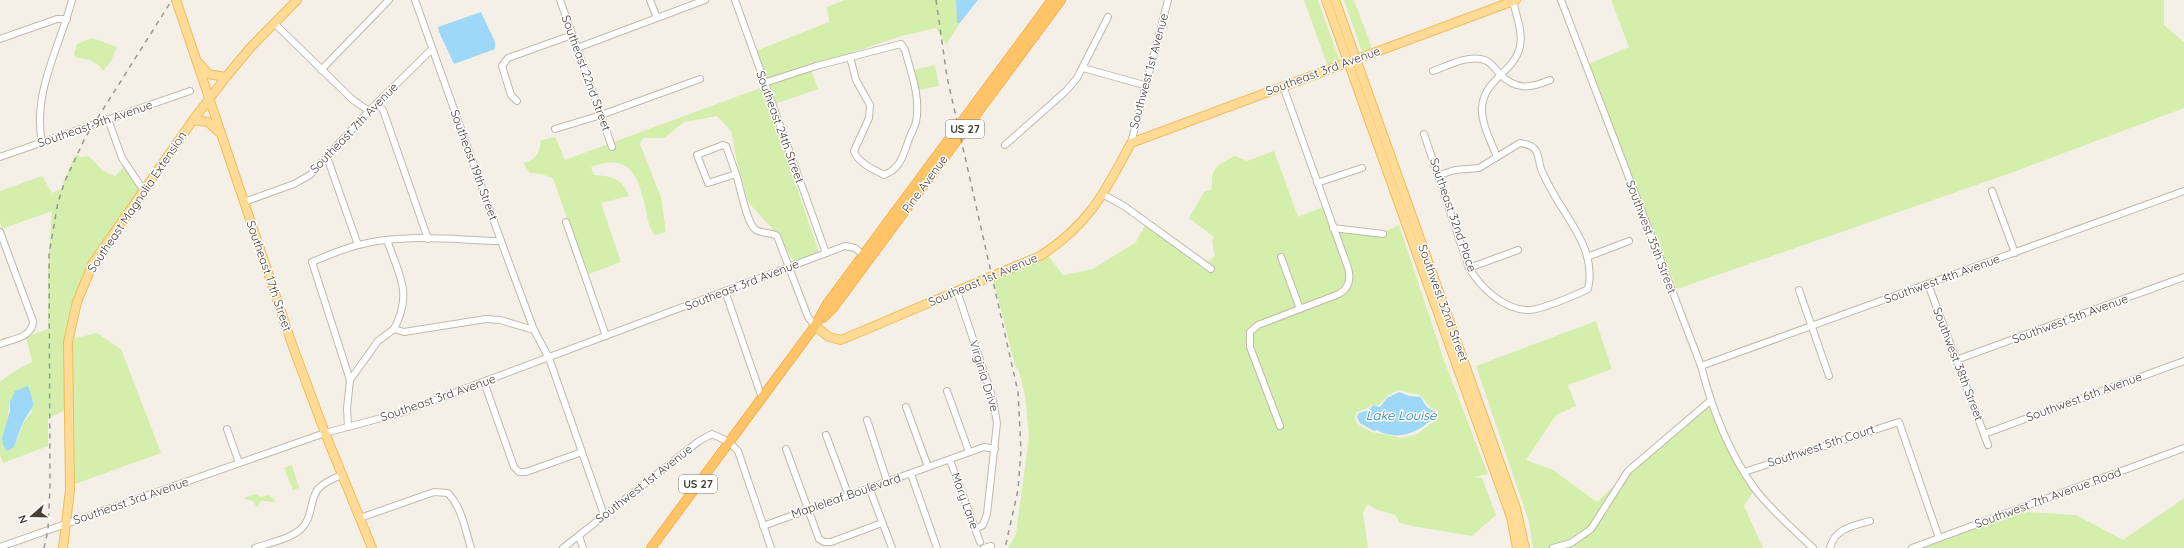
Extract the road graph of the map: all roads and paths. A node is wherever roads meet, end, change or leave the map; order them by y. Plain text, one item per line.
1 (72, 0) edge
2 (176, 0) edge
3 (297, 0) edge
4 (389, 0) edge
5 (415, 0) edge
6 (560, 0) edge
7 (650, 0) edge
8 (705, 0) edge
9 (735, 0) edge
10 (1052, 0) edge
11 (1061, 0) edge
12 (1168, 0) edge
13 (1326, 0) edge
14 (1335, 0) edge
15 (1561, 0) edge
16 (1514, 1) edge
17 (1502, 2) edge
18 (1108, 17) dead end
19 (657, 18) junction
20 (67, 19) junction
21 (275, 24) junction
22 (572, 35) junction
23 (0, 40) edge
24 (577, 48) junction
25 (432, 49) junction
26 (850, 57) junction
27 (196, 59) junction
28 (1352, 60) junction
29 (1083, 68) junction
30 (321, 70) junction
31 (1433, 71) dead end
32 (1500, 74) junction
33 (226, 77) junction
34 (700, 79) dead end
35 (1550, 80) dead end
36 (764, 83) junction
37 (1144, 85) junction
38 (1283, 86) junction
39 (190, 91) dead end
40 (210, 100) junction
41 (517, 101) dead end
42 (377, 102) junction
43 (369, 111) junction
44 (601, 115) junction
45 (108, 119) junction
46 (193, 120) junction
47 (555, 129) dead end
48 (221, 134) junction
49 (1424, 134) dead end
50 (42, 143) junction
51 (1130, 143) junction
52 (1005, 145) dead end
53 (612, 147) dead end
54 (326, 157) junction
55 (1497, 157) junction
56 (0, 158) edge
57 (1362, 168) dead end
58 (736, 174) junction
59 (1439, 175) junction
60 (1317, 183) junction
61 (144, 191) junction
62 (1992, 191) dead end
63 (2184, 191) edge
64 (1104, 195) junction
65 (244, 202) junction
66 (566, 222) dead end
67 (1333, 228) junction
68 (0, 232) edge
69 (1383, 234) dead end
70 (428, 239) junction
71 (387, 240) junction
72 (501, 241) junction
73 (1629, 242) dead end
74 (358, 245) junction
75 (3, 250) edge
76 (1518, 250) dead end
77 (826, 253) junction
78 (2015, 253) junction
79 (1281, 256) dead end
80 (866, 257) junction
81 (1587, 257) junction
82 (790, 266) junction
83 (1469, 268) junction
84 (1211, 269) dead end
85 (2184, 277) edge
86 (1928, 284) junction
87 (1799, 290) dead end
88 (725, 291) junction
89 (957, 291) junction
90 (1300, 309) junction
91 (815, 326) junction
92 (1811, 326) junction
93 (394, 328) junction
94 (534, 330) junction
95 (606, 336) junction
96 (0, 344) edge
97 (548, 358) junction
98 (1956, 360) junction
99 (2184, 361) edge
100 (1701, 366) junction
101 (1829, 376) dead end
102 (350, 380) junction
103 (484, 382) junction
104 (947, 391) dead end
105 (762, 398) junction
106 (1710, 401) junction
107 (906, 407) dead end
108 (867, 420) dead end
109 (1280, 426) dead end
110 (348, 427) junction
111 (227, 429) dead end
112 (325, 433) junction
113 (1984, 434) junction
114 (826, 435) dead end
115 (729, 442) junction
116 (1988, 445) dead end
117 (2184, 448) edge
118 (786, 449) dead end
119 (995, 449) junction
120 (582, 452) junction
121 (969, 452) junction
122 (950, 460) junction
123 (239, 463) junction
124 (928, 467) junction
125 (1744, 472) junction
126 (911, 474) junction
127 (342, 475) junction
128 (887, 482) junction
129 (870, 487) junction
130 (848, 494) junction
131 (808, 510) junction
132 (604, 515) junction
133 (360, 518) junction
134 (1870, 521) dead end
135 (67, 523) junction
136 (882, 523) junction
137 (763, 526) junction
138 (976, 529) junction
139 (579, 536) junction
140 (1939, 538) junction
141 (980, 542) dead end
142 (1930, 545) edge
143 (991, 546) dead end
144 (0, 547) edge
145 (63, 548) edge
146 (255, 548) edge
147 (372, 548) edge
148 (471, 548) edge
149 (562, 548) edge
150 (583, 548) edge
151 (651, 548) edge
152 (771, 548) edge
153 (892, 548) edge
154 (937, 548) edge
155 (984, 548) edge
156 (1517, 548) edge
157 (1524, 548) edge
158 (1553, 548) edge
159 (1813, 548) edge
160 (1830, 548) edge
161 (1912, 548) edge

1 - 20 street
2 - 27 main road, Southeast 17th Street
3 - 21 main road, Southeast Magnolia Extension
4 - 30 street
5 - 25 street, Southeast 19th Street
6 - 22 street, Southeast 22nd Street
7 - 19 street
8 - 19 street
9 - 36 street, Southeast 24th Street
10 - 80 highway, Pine Avenue / US 27
11 - 80 highway, Pine Avenue / US 27
12 - 37 street, Southwest 1st Avenue
13 - 28 main road
14 - 28 main road
15 - 100 street, Southwest 35th Street
16 - 17 main road, Southeast 3rd Avenue
16 - 32 street
17 - 28 main road, Southeast 3rd Avenue
18 - 29 street
19 - 24 street
20 - 23 street
20 - 50 street
21 - 30 street
21 - 33 main road, Southeast Magnolia Extension
22 - 24 street, Southeast 22nd Street
22 - 41 street
24 - 44 street, Southeast 22nd Street
25 - 42 street, Southeast 7th Avenue
25 - 72 street, Southeast 19th Street
26 - 26 street
26 - 36 street
27 - 33 main road
27 - 40 main road, Southeast 17th Street
28 - 38 main road, Southeast 3rd Avenue
28 - 156 main road, Southwest 32nd Street
28 - 157 main road, Southwest 32nd Street
29 - 37 street
29 - 52 street
30 - 43 street
31 - 32 street
32 - 35 street
32 - 55 street
33 - 40 main road, Southeast Magnolia Extension
34 - 44 street
36 - 77 street, Southeast 24th Street
37 - 51 street, Southwest 1st Avenue
38 - 51 main road, Southeast 3rd Avenue
38 - 60 street
39 - 45 street, Southeast 9th Avenue
40 - 46 main road, Southeast Magnolia Extension
40 - 48 main road, Southeast 17th Street
42 - 43 street, Southeast 7th Avenue
42 - 70 street
43 - 54 street, Southeast 7th Avenue
44 - 47 street
44 - 53 street, Southeast 22nd Street
45 - 50 street, Southeast 9th Avenue
45 - 61 street
46 - 48 main road
46 - 61 main road, Southeast Magnolia Extension
48 - 65 main road, Southeast 17th Street
49 - 59 street, Southeast 32nd Place
50 - 56 street, Southeast 9th Avenue
51 - 64 main road, Southeast 1st Avenue
54 - 65 street, Southeast 7th Avenue
54 - 74 street
55 - 59 street
55 - 81 street
57 - 60 street
58 - 58 street
58 - 82 street
59 - 83 street, Southeast 32nd Place
60 - 67 street
61 - 135 main road, Southeast Magnolia Extension
62 - 78 street
63 - 78 street, Southwest 4th Avenue
64 - 84 street
64 - 89 main road, Southeast 1st Avenue
65 - 112 main road, Southeast 17th Street
66 - 95 street
67 - 69 street
67 - 90 street
68 - 75 street
70 - 71 street
70 - 72 street
71 - 74 street
71 - 93 street
72 - 94 street, Southeast 19th Street
73 - 81 street
74 - 102 street
75 - 96 street
76 - 83 street
77 - 80 street, Southeast 3rd Avenue
77 - 82 street, Southeast 3rd Avenue
78 - 86 street, Southwest 4th Avenue
79 - 90 street
80 - 91 highway, Pine Avenue / US 27
81 - 83 street, Southeast 32nd Place
82 - 88 street, Southeast 3rd Avenue
82 - 91 street
85 - 98 street, Southwest 5th Avenue
86 - 92 street, Southwest 4th Avenue
86 - 98 street, Southwest 38th Street
87 - 92 street
88 - 95 street, Southeast 3rd Avenue
88 - 105 street
89 - 91 main road, Southeast 1st Avenue
89 - 119 street, Virginia Drive
90 - 109 street
91 - 105 highway, Pine Avenue / US 27
92 - 100 street, Southwest 4th Avenue
92 - 101 street
93 - 94 street
93 - 102 street
94 - 97 street, Southeast 19th Street
95 - 97 street, Southeast 3rd Avenue
97 - 103 street, Southeast 3rd Avenue
97 - 120 street
98 - 113 street, Southwest 38th Street
99 - 113 street, Southwest 6th Avenue
100 - 106 street, Southwest 35th Street
102 - 110 street
103 - 110 street, Southeast 3rd Avenue
103 - 120 street
104 - 121 street
105 - 115 highway, Pine Avenue / US 27
106 - 125 street, Southwest 35th Street
106 - 158 street
107 - 124 street
108 - 128 street
110 - 112 street, Southeast 3rd Avenue
111 - 123 street
112 - 123 street, Southeast 3rd Avenue
112 - 127 main road, Southeast 17th Street
113 - 116 street, Southwest 38th Street
114 - 130 street
115 - 132 street, Southwest 1st Avenue
115 - 137 street
115 - 151 highway, Pine Avenue / US 27
117 - 140 street, Southwest 7th Avenue Road
118 - 131 street
119 - 121 street, Mapleleaf Boulevard
119 - 138 street, Virginia Drive
120 - 132 street
121 - 122 street, Mapleleaf Boulevard
122 - 124 street, Mapleleaf Boulevard
122 - 138 street, Mary Lane
123 - 135 street, Southeast 3rd Avenue
124 - 126 street, Mapleleaf Boulevard
125 - 140 street, Southwest 5th Court
125 - 159 street
126 - 128 street, Mapleleaf Boulevard
126 - 154 street
127 - 133 main road, Southeast 17th Street
127 - 146 street
128 - 129 street, Mapleleaf Boulevard
129 - 130 street, Mapleleaf Boulevard
129 - 136 street
130 - 131 street, Mapleleaf Boulevard
131 - 136 street
131 - 137 street, Mapleleaf Boulevard
132 - 139 street, Southwest 1st Avenue
133 - 147 main road, Southeast 17th Street
133 - 148 street
134 - 160 street
135 - 144 street, Southeast 3rd Avenue
135 - 145 main road, Southeast Magnolia Extension
136 - 153 street
137 - 152 street
138 - 141 street, Mary Lane
139 - 149 street, Southwest 1st Avenue
139 - 150 street
140 - 142 street, Southwest 7th Avenue Road
142 - 161 street, Southwest 7th Avenue Road
143 - 155 street

